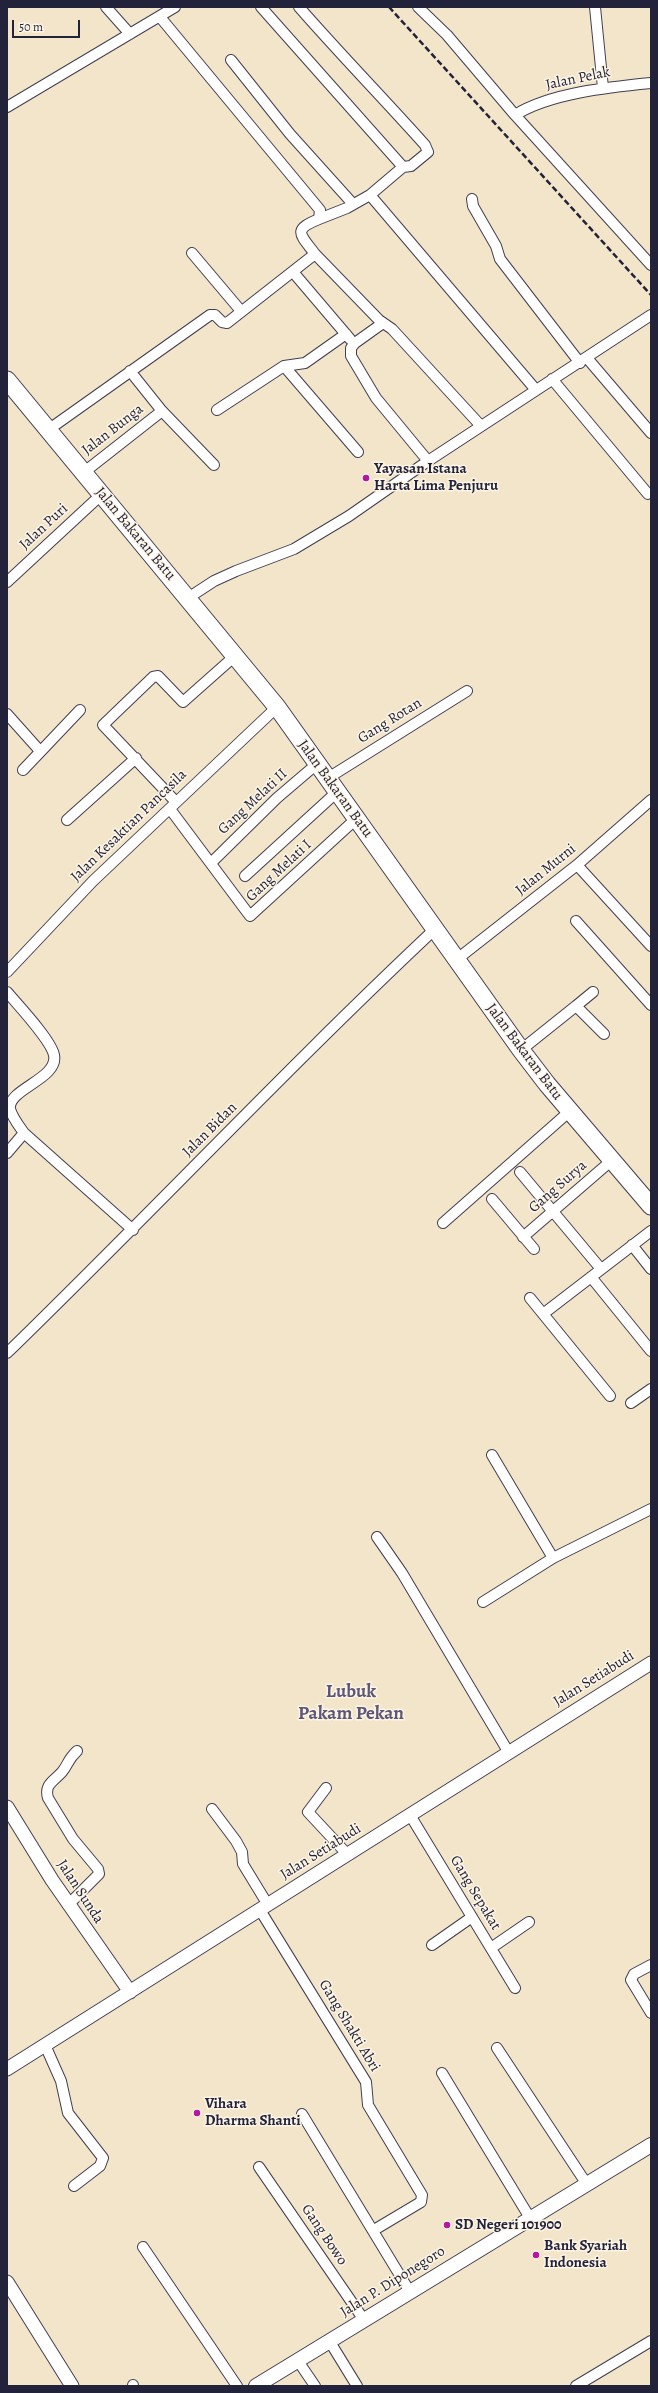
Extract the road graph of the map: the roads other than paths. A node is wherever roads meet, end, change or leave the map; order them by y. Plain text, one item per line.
1 (106, 7) edge
2 (175, 7) edge
3 (261, 7) edge
4 (299, 7) edge
5 (418, 7) edge
6 (595, 7) edge
7 (160, 17) junction
8 (130, 34) junction
9 (231, 60) dead end
10 (651, 83) edge
11 (603, 88) junction
12 (8, 105) edge
13 (515, 115) junction
14 (403, 168) junction
15 (370, 196) junction
16 (472, 199) dead end
17 (353, 204) junction
18 (319, 219) junction
19 (192, 253) dead end
20 (315, 254) junction
21 (651, 264) edge
22 (294, 272) junction
23 (241, 311) junction
24 (651, 315) edge
25 (383, 323) junction
26 (346, 334) junction
27 (355, 343) junction
28 (584, 360) junction
29 (284, 366) junction
30 (130, 371) junction
31 (552, 379) junction
32 (7, 380) edge
33 (536, 390) junction
34 (217, 410) dead end
35 (162, 411) junction
36 (481, 426) junction
37 (48, 430) junction
38 (651, 433) edge
39 (358, 452) dead end
40 (428, 461) junction
41 (214, 465) dead end
42 (83, 473) junction
43 (102, 494) junction
44 (648, 494) dead end
45 (7, 582) edge
46 (188, 598) junction
47 (236, 655) junction
48 (467, 690) dead end
49 (277, 707) junction
50 (80, 710) dead end
51 (7, 714) edge
52 (40, 751) junction
53 (136, 758) junction
54 (318, 763) junction
55 (23, 770) dead end
56 (328, 778) junction
57 (338, 791) junction
58 (651, 800) edge
59 (173, 806) junction
60 (357, 818) junction
61 (67, 820) dead end
62 (210, 863) junction
63 (577, 865) junction
64 (245, 876) dead end
65 (576, 921) dead end
66 (435, 929) junction
67 (651, 946) edge
68 (456, 960) junction
69 (7, 972) edge
70 (7, 992) edge
71 (593, 992) dead end
72 (651, 1005) edge
73 (576, 1006) junction
74 (604, 1034) dead end
75 (521, 1050) junction
76 (570, 1111) junction
77 (24, 1132) junction
78 (7, 1153) edge
79 (611, 1160) junction
80 (520, 1172) dead end
81 (492, 1199) dead end
82 (651, 1206) edge
83 (552, 1212) junction
84 (443, 1223) dead end
85 (133, 1230) junction
86 (651, 1232) edge
87 (523, 1237) junction
88 (632, 1245) junction
89 (534, 1249) dead end
90 (601, 1269) junction
91 (651, 1269) edge
92 (591, 1278) junction
93 (530, 1298) dead end
94 (543, 1314) junction
95 (651, 1351) edge
96 (7, 1353) edge
97 (651, 1389) edge
98 (610, 1396) dead end
99 (631, 1403) dead end
100 (492, 1454) dead end
101 (651, 1508) edge
102 (377, 1537) dead end
103 (553, 1558) junction
104 (483, 1602) dead end
105 (651, 1663) edge
106 (77, 1751) dead end
107 (509, 1753) junction
108 (326, 1788) dead end
109 (7, 1807) edge
110 (212, 1809) dead end
111 (410, 1815) junction
112 (347, 1854) junction
113 (68, 1905) junction
114 (264, 1907) junction
115 (472, 1917) junction
116 (529, 1922) dead end
117 (432, 1945) dead end
118 (491, 1948) junction
119 (651, 1965) edge
120 (515, 1988) dead end
121 (130, 1992) junction
122 (651, 2013) edge
123 (45, 2045) junction
124 (497, 2048) dead end
125 (7, 2069) edge
126 (442, 2073) dead end
127 (302, 2114) dead end
128 (651, 2145) edge
129 (259, 2167) dead end
130 (586, 2184) junction
131 (74, 2186) dead end
132 (530, 2218) junction
133 (374, 2230) junction
134 (143, 2247) dead end
135 (7, 2282) edge
136 (410, 2292) junction
137 (364, 2320) junction
138 (651, 2341) edge
139 (330, 2342) junction
140 (298, 2360) junction
141 (72, 2386) edge
142 (237, 2386) edge
143 (256, 2386) edge
144 (315, 2386) edge
145 (357, 2386) edge
146 (576, 2386) edge

1 - 8 street
2 - 7 street
3 - 14 street
4 - 14 street
5 - 13 street
6 - 11 street
7 - 8 street
7 - 18 street
8 - 12 street
9 - 17 street
10 - 11 street, Jalan Pelak
11 - 13 street, Jalan Pelak
13 - 21 street
14 - 15 street
15 - 17 street
15 - 33 street
16 - 28 street
17 - 18 street
18 - 20 street
19 - 23 street
20 - 22 street
20 - 25 street
22 - 23 street
22 - 26 street
23 - 30 street
24 - 28 street
25 - 27 street
25 - 36 street
26 - 27 street
26 - 29 street
27 - 40 street
28 - 31 street
28 - 38 street
29 - 34 street
29 - 39 street
30 - 35 street
30 - 37 street
31 - 33 street
31 - 44 street
32 - 37 highway, Jalan Bakaran Batu
33 - 36 street
35 - 41 street
35 - 42 street, Jalan Bunga
36 - 40 street
37 - 42 highway, Jalan Bakaran Batu
40 - 46 street
42 - 43 highway, Jalan Bakaran Batu
43 - 45 street, Jalan Puri
43 - 46 highway, Jalan Bakaran Batu
46 - 47 highway, Jalan Bakaran Batu
47 - 49 highway, Jalan Bakaran Batu
47 - 53 street
48 - 56 street, Gang Rotan
49 - 54 highway, Jalan Bakaran Batu
49 - 59 street, Jalan Kesaktian Pancasila
50 - 52 street
51 - 52 street
52 - 55 street
53 - 59 street
53 - 61 street
54 - 56 highway, Jalan Bakaran Batu
54 - 62 street, Gang Melati II
56 - 57 highway, Jalan Bakaran Batu
57 - 60 highway, Jalan Bakaran Batu
57 - 64 street
58 - 63 street, Jalan Murni
59 - 62 street
59 - 69 street, Jalan Kesaktian Pancasila
60 - 62 street, Gang Melati I
60 - 66 highway, Jalan Bakaran Batu
63 - 67 street
63 - 68 street, Jalan Murni
65 - 72 street
66 - 68 highway, Jalan Bakaran Batu
66 - 85 street, Jalan Bidan
68 - 75 highway, Jalan Bakaran Batu
70 - 77 street
71 - 73 street
73 - 74 street
73 - 75 street
75 - 76 highway, Jalan Bakaran Batu
76 - 79 highway, Jalan Bakaran Batu
76 - 84 street
77 - 78 street
77 - 85 street
79 - 82 highway, Jalan Bakaran Batu
79 - 83 street, Gang Surya
80 - 83 street
81 - 87 street
83 - 87 street, Gang Surya
83 - 90 street
85 - 96 street, Jalan Bidan
86 - 88 street
87 - 89 street
88 - 90 street
88 - 91 street
90 - 92 street
92 - 94 street
92 - 95 street
93 - 94 street
94 - 98 street
97 - 99 street
100 - 103 street
101 - 103 street
102 - 107 street
103 - 104 street
105 - 107 street, Jalan Setiabudi
106 - 113 street
107 - 111 street, Jalan Setiabudi
108 - 112 street
109 - 113 street, Jalan Sunda
110 - 114 street, Gang Shakti Abri
111 - 112 street, Jalan Setiabudi
111 - 115 street, Gang Sepakat
112 - 114 street, Jalan Setiabudi
113 - 121 street, Jalan Sunda
114 - 121 street, Jalan Setiabudi
114 - 133 street, Gang Shakti Abri
115 - 117 street
115 - 118 street, Gang Sepakat
116 - 118 street
118 - 120 street, Gang Sepakat
119 - 122 street
121 - 123 street, Jalan Setiabudi
123 - 125 street, Jalan Setiabudi
123 - 131 street
124 - 130 street
126 - 132 street
127 - 133 street
128 - 130 main road, Jalan P. Diponegoro
129 - 137 street, Gang Bowo
130 - 132 main road, Jalan P. Diponegoro
132 - 136 main road, Jalan P. Diponegoro
133 - 136 street
134 - 142 street
135 - 141 street
136 - 137 main road, Jalan P. Diponegoro
137 - 139 main road, Jalan P. Diponegoro
138 - 146 street
139 - 140 main road, Jalan P. Diponegoro
139 - 145 street
140 - 143 main road, Jalan P. Diponegoro
140 - 144 street

